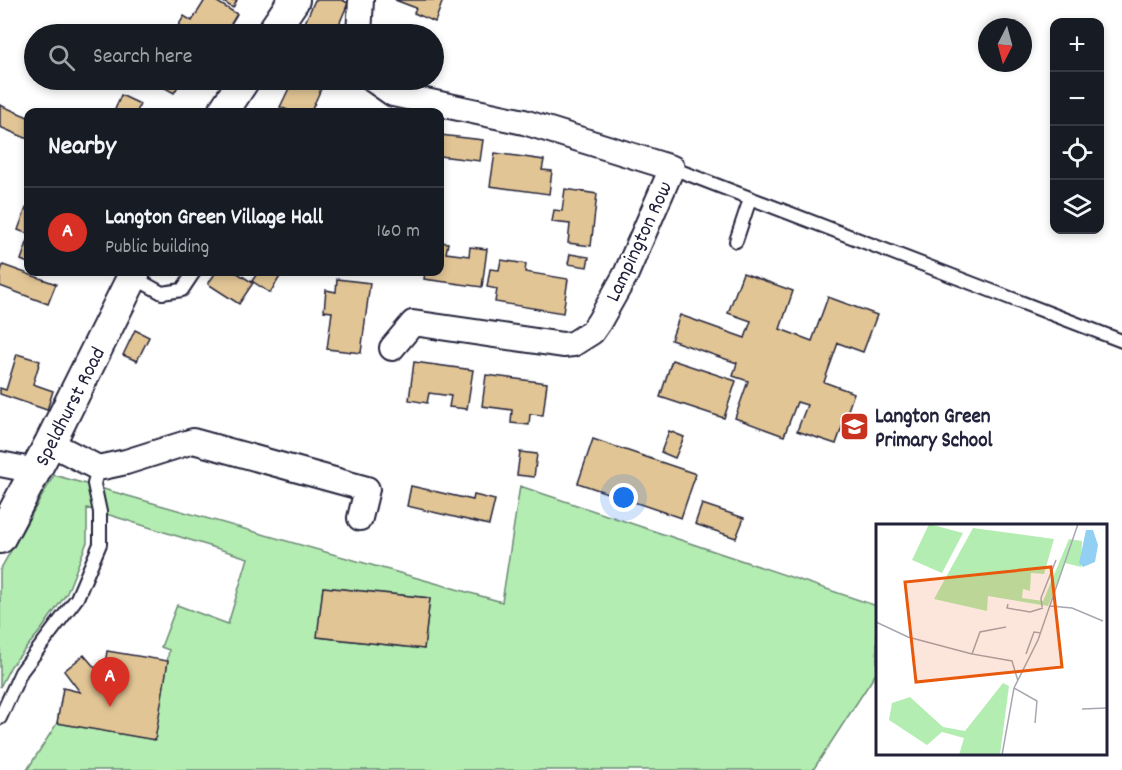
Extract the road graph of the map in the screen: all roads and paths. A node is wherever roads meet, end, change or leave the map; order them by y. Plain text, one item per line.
1 (294, 0) edge
2 (361, 0) edge
3 (278, 24) edge
4 (360, 24) edge
5 (237, 90) edge
6 (387, 90) edge
7 (226, 108) edge
8 (672, 168) junction
9 (750, 199) junction
10 (736, 241) dead end
11 (133, 276) edge
12 (137, 276) edge
13 (191, 276) edge
14 (1122, 341) edge
15 (392, 348) dead end
16 (50, 443) junction
17 (0, 464) edge
18 (98, 468) junction
19 (36, 471) junction
20 (360, 518) dead end
21 (0, 538) edge
22 (0, 718) edge

1 - 3 street
2 - 4 street
5 - 7 street
6 - 8 street, Lampington Row
8 - 9 lane
8 - 15 street, Lampington Row
9 - 10 lane
9 - 14 lane
11 - 16 street, Speldhurst Road
12 - 13 lane
16 - 18 street
16 - 19 street, Speldhurst Road
17 - 19 street
18 - 20 street
18 - 22 lane
19 - 21 street, Speldhurst Road

